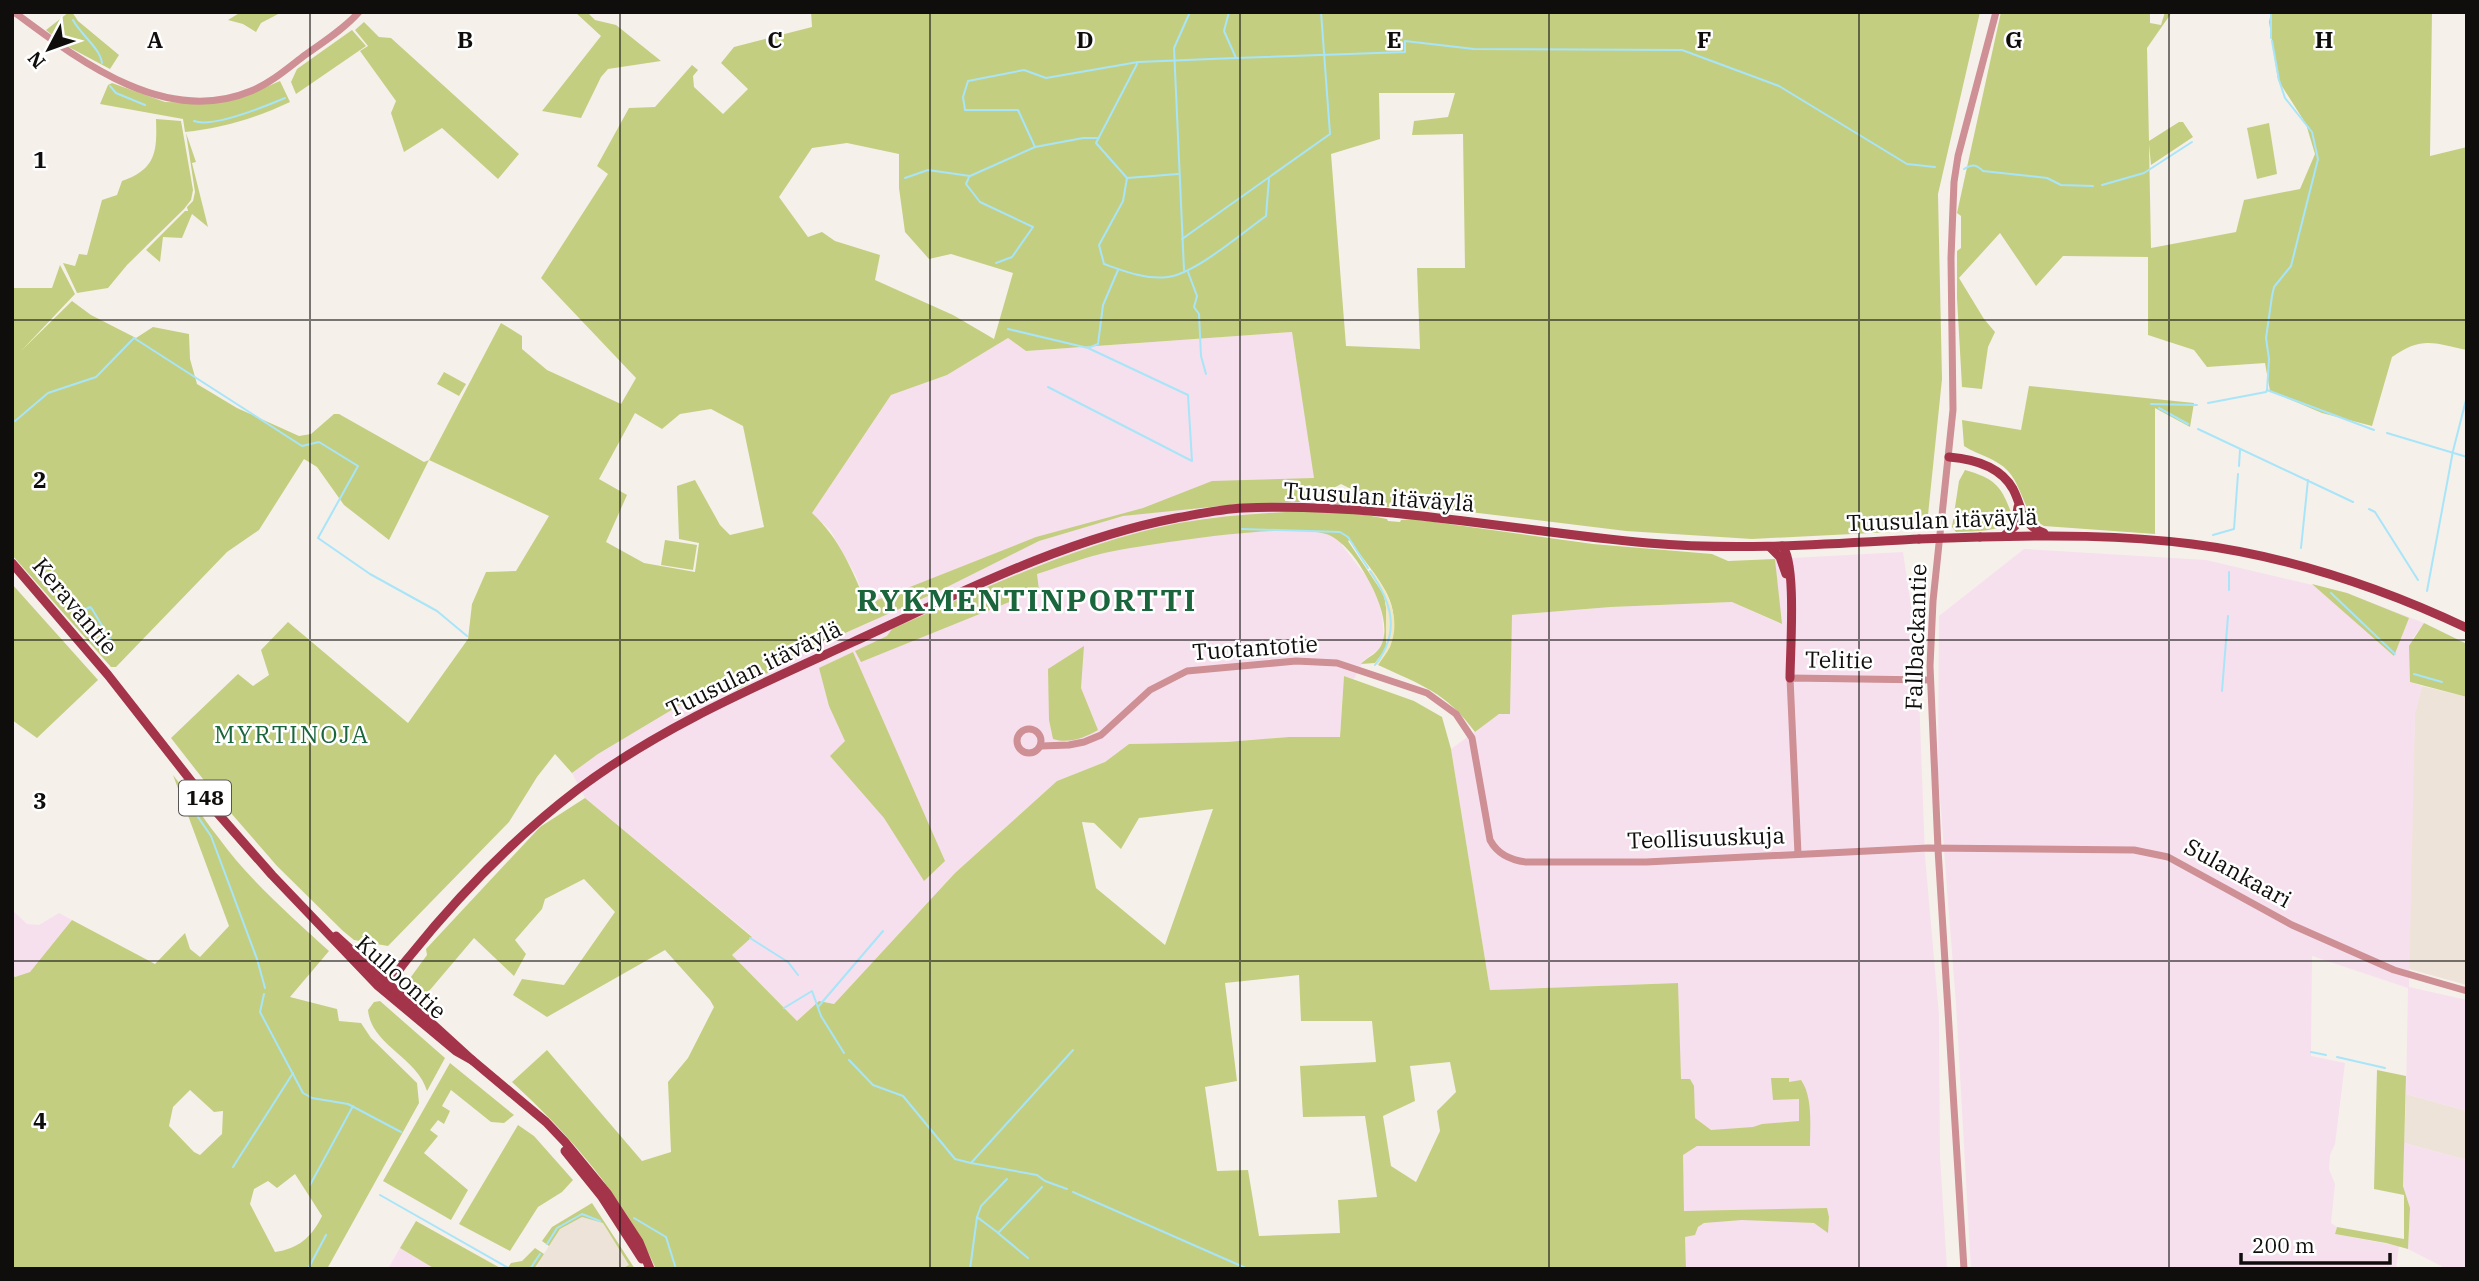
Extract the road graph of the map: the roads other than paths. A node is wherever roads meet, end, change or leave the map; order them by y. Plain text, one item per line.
1 (14, 12) edge
2 (359, 12) edge
3 (1996, 12) edge
4 (1949, 457) junction
5 (2018, 505) junction
6 (2048, 535) junction
7 (2003, 537) junction
8 (1805, 545) junction
9 (1782, 546) junction
10 (1770, 547) junction
11 (12, 563) edge
12 (1791, 614) junction
13 (2467, 628) edge
14 (108, 675) joint
15 (1790, 678) junction
16 (1930, 680) junction
17 (1041, 742) dead end
18 (1938, 849) junction
19 (1798, 854) junction
20 (1615, 861) joint
21 (383, 985) junction
22 (2467, 991) edge
23 (649, 1269) edge
24 (1964, 1269) edge

1 - 2 street
3 - 4 street, Fallbackantie
4 - 5 main road
4 - 16 street, Fallbackantie
5 - 6 main road
5 - 7 main road
6 - 7 main road, Tuusulan itäväylä
6 - 13 main road, Tuusulan itäväylä
7 - 8 main road, Tuusulan itäväylä, bridge
8 - 9 main road, Tuusulan itäväylä
8 - 12 main road
9 - 10 main road, Tuusulan itäväylä
9 - 12 main road
10 - 12 main road
10 - 21 main road, Tuusulan itäväylä
11 - 14 main road, Keravantie / 148
12 - 15 main road
14 - 21 main road, Kulloontie / 148
15 - 16 street, Telitie
15 - 19 street
16 - 18 street, Fallbackantie
17 - 20 street, Tuotantotie
18 - 19 street
18 - 22 street, Sulankaari
18 - 24 street, Fallbackantie
19 - 20 street, Teollisuuskuja
21 - 23 main road, Kulloontie / 148

